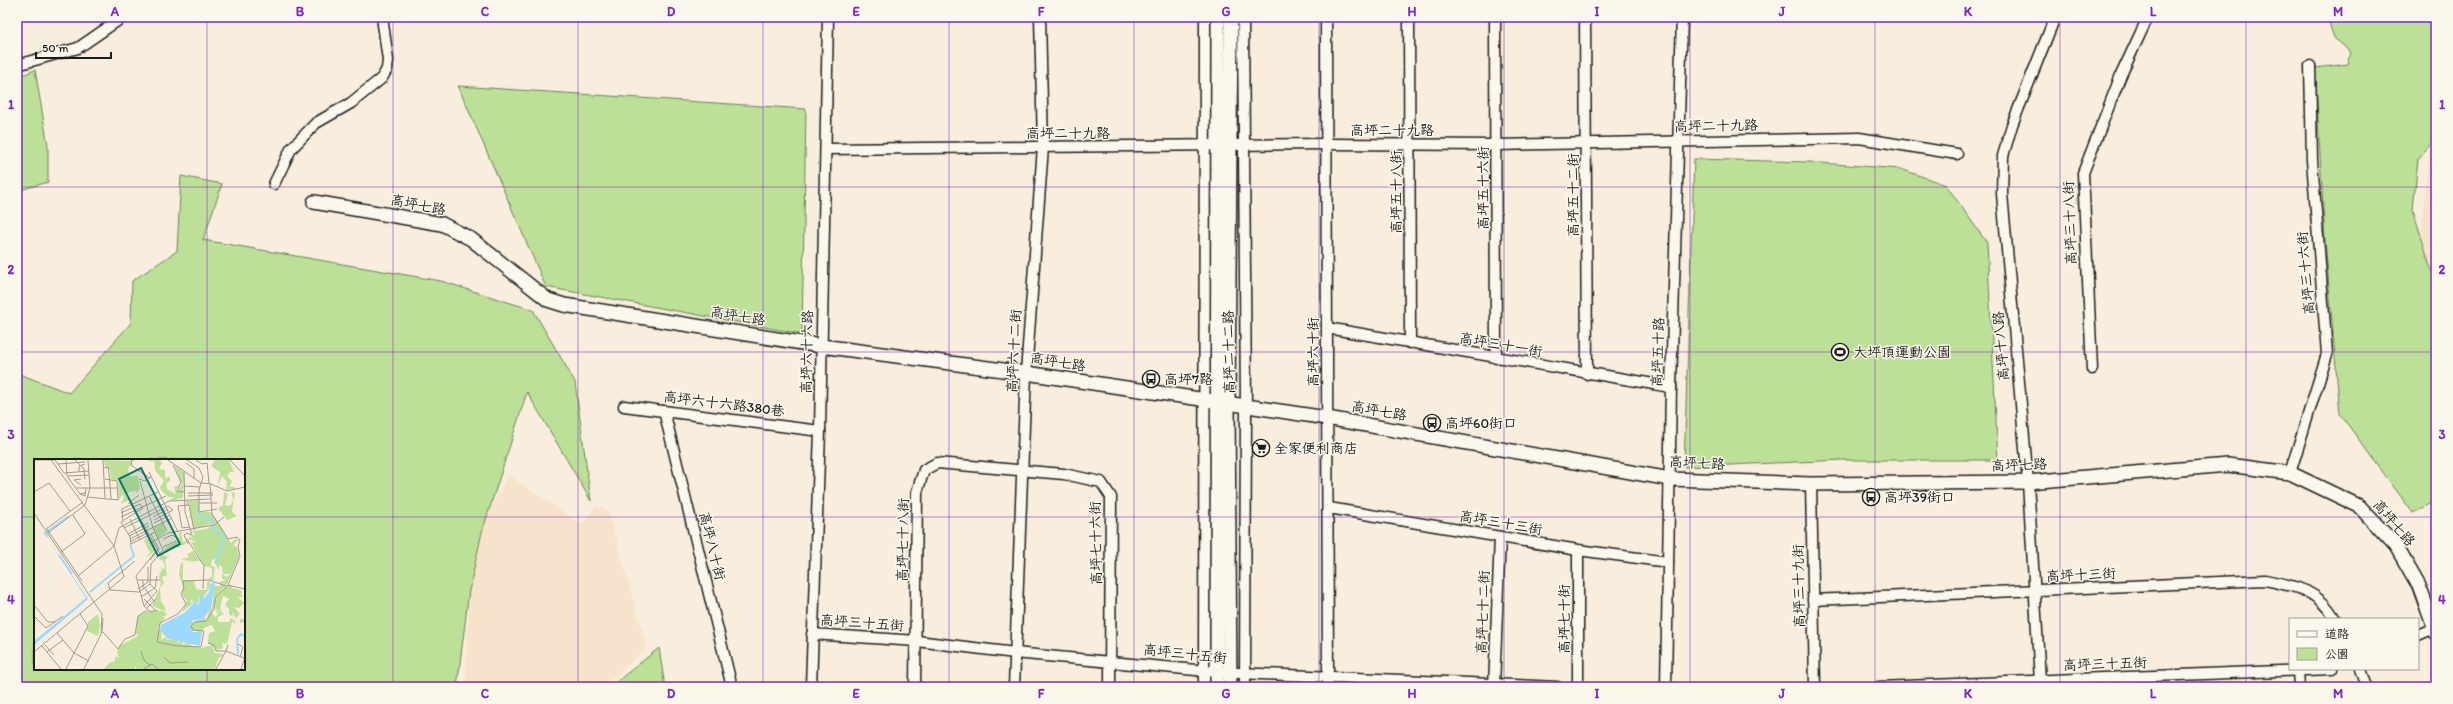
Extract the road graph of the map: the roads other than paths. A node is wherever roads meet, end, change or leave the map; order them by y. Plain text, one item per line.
1 (123, 17) edge
2 (382, 17) edge
3 (828, 17) edge
4 (1040, 17) edge
5 (1205, 17) edge
6 (1218, 17) edge
7 (1231, 17) edge
8 (1243, 17) edge
9 (1326, 17) edge
10 (1409, 17) edge
11 (1496, 17) edge
12 (1585, 17) edge
13 (1682, 17) edge
14 (2055, 17) edge
15 (2148, 17) edge
16 (17, 65) edge
17 (2310, 66) dead end
18 (1678, 141) junction
19 (1587, 143) junction
20 (1327, 144) junction
21 (1410, 144) junction
22 (1231, 145) junction
23 (1497, 145) junction
24 (1205, 146) junction
25 (1043, 147) junction
26 (826, 149) junction
27 (1957, 154) dead end
28 (274, 184) dead end
29 (314, 202) dead end
30 (1327, 328) junction
31 (1410, 343) junction
32 (821, 346) junction
33 (1496, 358) junction
34 (2092, 369) dead end
35 (1026, 373) junction
36 (1587, 374) junction
37 (1671, 387) junction
38 (1205, 400) junction
39 (1223, 403) junction
40 (624, 406) dead end
41 (1246, 406) junction
42 (664, 411) junction
43 (1327, 418) junction
44 (820, 431) junction
45 (1022, 470) junction
46 (2290, 473) junction
47 (1670, 479) junction
48 (2028, 482) junction
49 (1811, 484) junction
50 (1329, 508) junction
51 (1500, 537) junction
52 (1578, 550) junction
53 (1668, 562) junction
54 (2034, 591) junction
55 (1813, 600) junction
56 (2334, 618) edge
57 (2435, 631) edge
58 (812, 634) junction
59 (2419, 635) edge
60 (917, 641) junction
61 (1015, 653) junction
62 (1110, 661) junction
63 (2298, 670) joint
64 (2361, 670) edge
65 (1204, 671) junction
66 (1223, 673) junction
67 (1245, 674) junction
68 (2040, 681) junction
69 (1328, 682) edge
70 (1494, 686) edge
71 (732, 687) edge
72 (811, 687) edge
73 (915, 687) edge
74 (1014, 687) edge
75 (1110, 687) edge
76 (1204, 687) edge
77 (1217, 687) edge
78 (1230, 687) edge
79 (1245, 687) edge
80 (1556, 687) edge
81 (1578, 687) edge
82 (1666, 687) edge
83 (1815, 687) edge
84 (1879, 687) edge
85 (2299, 687) edge
86 (2367, 687) edge

1 - 16 street
2 - 28 street
3 - 26 street, 高坪六十六路
4 - 25 street, 高坪六十二街
5 - 24 street, 高坪二十二路
6 - 22 street, 高坪二十二路
7 - 22 street, 高坪二十二路
8 - 22 street, 高坪二十二路
9 - 20 street, 高坪六十街
10 - 21 street, 高坪五十八街
11 - 23 street, 高坪五十六街
12 - 19 street, 高坪五十二街
13 - 18 street, 高坪五十路
14 - 48 street, 高坪十八路
15 - 34 street, 高坪三十八街
17 - 46 street, 高坪三十六街
18 - 19 street, 高坪二十九路
18 - 27 street, 高坪二十九路
18 - 37 street, 高坪五十路
19 - 23 street, 高坪二十九路
19 - 36 street, 高坪五十二街
20 - 21 street, 高坪二十九路
20 - 22 street, 高坪二十九路
20 - 30 street, 高坪六十街
21 - 23 street, 高坪二十九路
21 - 31 street, 高坪五十八街
22 - 24 street, 高坪二十九路
22 - 39 street, 高坪二十二路
22 - 41 street, 高坪二十二路
23 - 33 street, 高坪五十六街
24 - 25 street, 高坪二十九路
24 - 38 street, 高坪二十二路
25 - 26 street, 高坪二十九路
25 - 35 street, 高坪六十二街
26 - 32 street, 高坪六十六路
29 - 32 street, 高坪七路
30 - 31 street, 高坪三十一街
30 - 43 street, 高坪六十街
31 - 33 street, 高坪三十一街
32 - 35 street, 高坪七路
32 - 44 street, 高坪六十六路
33 - 36 street, 高坪三十一街
35 - 38 street, 高坪七路
35 - 45 street, 高坪六十二街
36 - 37 street, 高坪三十一街
37 - 47 street, 高坪五十路
38 - 39 street, 高坪七路
38 - 65 street, 高坪二十二路
39 - 41 street, 高坪七路
39 - 66 street, 高坪二十二路
40 - 42 street, 高坪六十六路380巷
41 - 43 street, 高坪七路
41 - 67 street, 高坪二十二路
42 - 44 street, 高坪六十六路380巷
42 - 71 street, 高坪八十街
43 - 47 street, 高坪七路
43 - 50 street, 高坪六十街
44 - 58 street, 高坪六十六路
45 - 60 street, 高坪七十八街
45 - 61 street, 高坪六十二街
45 - 62 street, 高坪七十六街
46 - 48 street, 高坪七路
46 - 57 street, 高坪七路
47 - 49 street, 高坪七路
47 - 53 street, 高坪五十路
48 - 49 street, 高坪七路
48 - 54 street, 高坪十八路
49 - 55 street, 高坪三十九街
50 - 51 street, 高坪三十三街
50 - 69 street, 高坪六十街
51 - 52 street, 高坪三十三街
51 - 70 street, 高坪七十二街
52 - 53 street, 高坪三十三街
52 - 81 street, 高坪七十街
53 - 82 street, 高坪五十路
54 - 55 street, 高坪十三街
54 - 56 street, 高坪十三街
54 - 68 street, 高坪十八路
55 - 83 street, 高坪三十九街
57 - 59 street
58 - 60 street, 高坪三十五街
58 - 72 street, 高坪六十六路
60 - 61 street, 高坪三十五街
60 - 73 street, 高坪七十八街
61 - 62 street, 高坪三十五街
61 - 74 street, 高坪六十二街
62 - 65 street, 高坪三十五街
62 - 75 street, 高坪七十六街
63 - 68 street, 高坪三十五街
63 - 85 street
64 - 86 street
65 - 66 street, 高坪三十五街
65 - 76 street, 高坪二十二路
66 - 67 street, 高坪三十五街
66 - 77 street, 高坪二十二路
66 - 78 street, 高坪二十二路
67 - 69 street, 高坪三十五街
67 - 79 street, 高坪二十二路
68 - 84 street, 高坪三十五街
69 - 70 street, 高坪三十五街
70 - 80 street, 高坪三十五街

